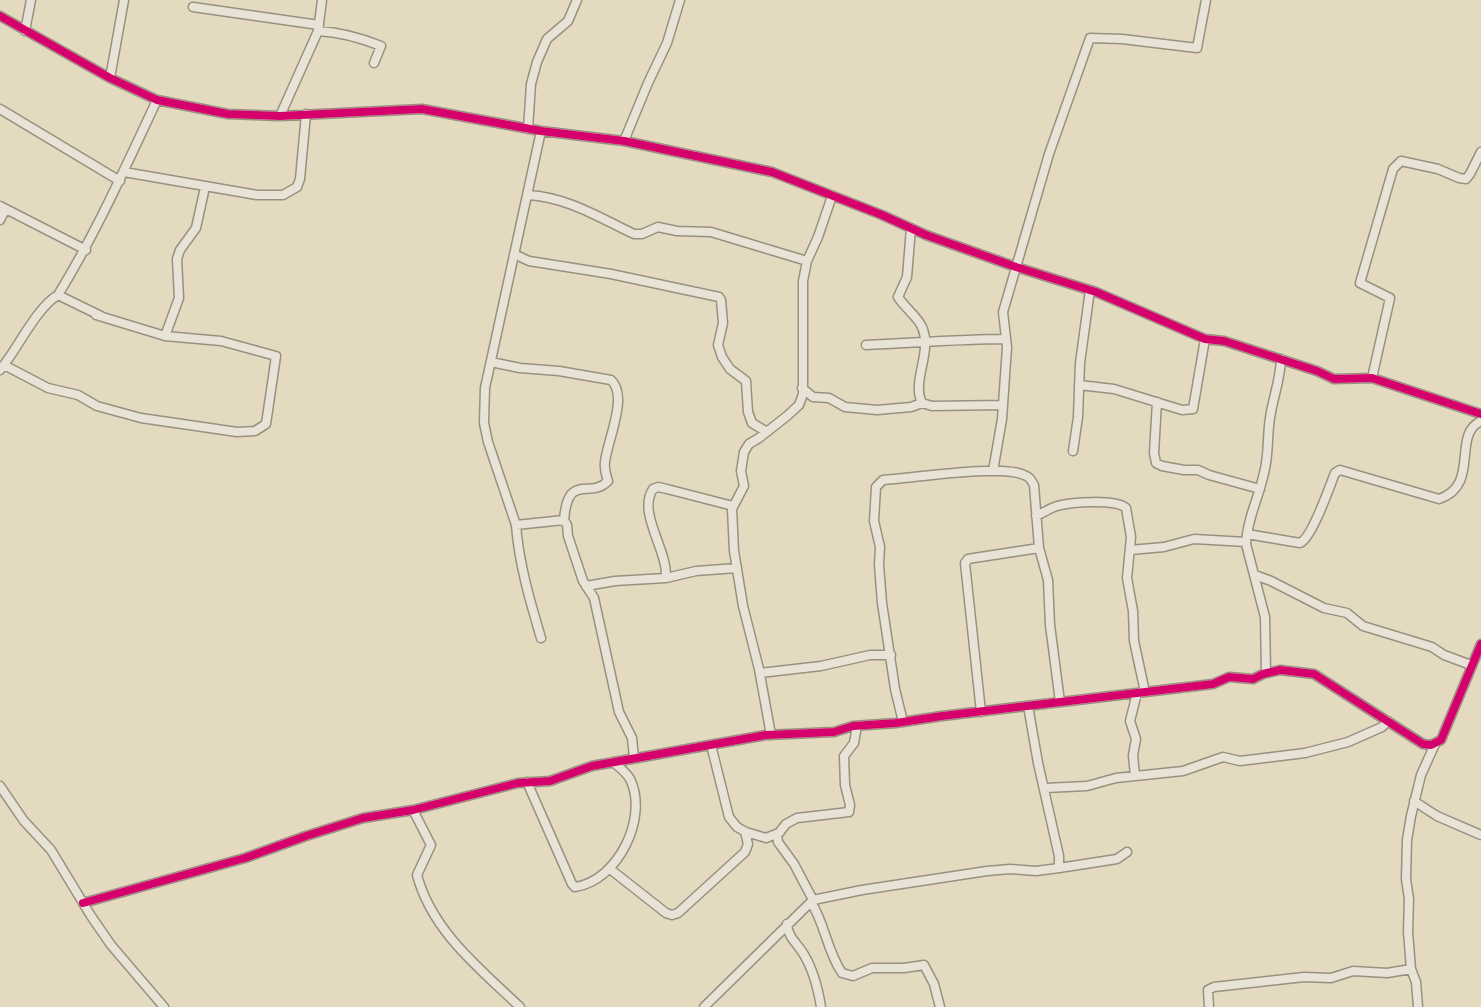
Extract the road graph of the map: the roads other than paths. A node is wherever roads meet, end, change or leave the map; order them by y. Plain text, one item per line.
1 (31, 0) edge
2 (124, 0) edge
3 (322, 0) edge
4 (577, 0) edge
5 (680, 0) edge
6 (1206, 0) edge
7 (193, 7) dead end
8 (0, 16) edge
9 (318, 28) junction
10 (25, 32) junction
11 (374, 63) dead end
12 (110, 78) junction
13 (157, 100) junction
14 (0, 109) edge
15 (306, 114) junction
16 (280, 116) junction
17 (528, 129) junction
18 (541, 132) junction
19 (624, 141) junction
20 (1481, 152) edge
21 (124, 172) junction
22 (120, 181) junction
23 (205, 187) junction
24 (528, 195) junction
25 (832, 196) junction
26 (3, 208) edge
27 (0, 220) edge
28 (911, 228) junction
29 (86, 250) junction
30 (514, 254) junction
31 (807, 261) junction
32 (1016, 267) junction
33 (1090, 290) junction
34 (58, 295) junction
35 (165, 336) junction
36 (1006, 339) junction
37 (1205, 339) junction
38 (925, 342) junction
39 (866, 345) dead end
40 (1281, 359) junction
41 (491, 362) junction
42 (2, 368) edge
43 (1372, 378) junction
44 (1079, 385) junction
45 (802, 388) junction
46 (1157, 402) junction
47 (922, 403) junction
48 (1003, 405) junction
49 (1481, 414) edge
50 (1481, 421) edge
51 (767, 432) junction
52 (1073, 452) dead end
53 (993, 471) junction
54 (1260, 489) junction
55 (733, 506) junction
56 (1036, 516) junction
57 (564, 520) junction
58 (516, 525) junction
59 (1247, 538) junction
60 (1039, 548) junction
61 (1130, 550) junction
62 (737, 568) junction
63 (1255, 575) junction
64 (666, 578) junction
65 (586, 586) junction
66 (541, 638) dead end
67 (1481, 644) edge
68 (891, 655) junction
69 (1471, 665) junction
70 (1266, 673) junction
71 (760, 674) junction
72 (1141, 692) junction
73 (1060, 702) junction
74 (1029, 706) junction
75 (981, 712) junction
76 (1388, 721) junction
77 (903, 722) junction
78 (857, 726) junction
79 (771, 735) junction
80 (1436, 744) junction
81 (711, 745) junction
82 (634, 758) junction
83 (613, 762) junction
84 (1135, 776) junction
85 (527, 782) junction
86 (0, 786) edge
87 (1045, 788) junction
88 (1414, 801) junction
89 (413, 810) junction
90 (745, 832) junction
91 (777, 834) junction
92 (1481, 835) edge
93 (1127, 852) dead end
94 (1059, 868) junction
95 (610, 869) junction
96 (812, 901) junction
97 (83, 903) junction
98 (787, 924) junction
99 (1411, 969) junction
100 (164, 1007) edge
101 (520, 1007) edge
102 (704, 1007) edge
103 (821, 1007) edge
104 (940, 1007) edge
105 (1209, 1007) edge
106 (1418, 1007) edge

1 - 10 street
2 - 12 street
3 - 9 street
4 - 17 street
5 - 19 street
6 - 32 street
7 - 9 street
8 - 10 street
9 - 11 street
9 - 16 street
10 - 12 street
12 - 13 street
13 - 16 street
13 - 21 street
14 - 22 street
15 - 16 street
15 - 17 street
15 - 23 street
17 - 18 street
18 - 19 street
18 - 24 street
19 - 25 street
20 - 43 street
21 - 22 street
21 - 23 street
22 - 29 street
23 - 35 street
24 - 30 street
24 - 31 street
25 - 28 street
25 - 31 street
26 - 27 street
26 - 29 street
28 - 32 street
28 - 38 street
29 - 34 street
30 - 41 street
30 - 51 street
31 - 45 street
32 - 33 street
32 - 36 street
33 - 37 street
33 - 44 street
34 - 35 street
34 - 42 street
35 - 42 street
36 - 38 street
36 - 48 street
37 - 40 street
37 - 46 street
38 - 39 street
38 - 47 street
40 - 43 street
40 - 54 street
41 - 57 street
41 - 58 street
43 - 49 street
44 - 46 street
44 - 52 street
45 - 47 street
45 - 51 street
46 - 54 street
47 - 48 street
48 - 53 street
50 - 59 street
51 - 55 street
53 - 56 street
53 - 68 street
54 - 59 street
55 - 62 street
55 - 64 street
56 - 60 street
56 - 61 street
57 - 58 street
57 - 65 street
58 - 66 street
59 - 61 street
59 - 63 street
60 - 73 street
60 - 75 street
61 - 72 street
62 - 64 street
62 - 71 street
63 - 69 street
63 - 70 street
64 - 65 street
65 - 82 street
67 - 69 street
68 - 71 street
68 - 77 street
69 - 80 street
70 - 72 street
70 - 76 street
71 - 79 street
72 - 73 street
72 - 84 street
73 - 74 street
74 - 75 street
74 - 87 street
75 - 77 street
76 - 80 street
76 - 84 street
77 - 78 street
78 - 79 street
78 - 91 street
79 - 81 street
80 - 88 street
81 - 82 street
81 - 90 street
82 - 83 street
83 - 85 street
83 - 95 street
84 - 87 street
85 - 89 street
85 - 95 street
86 - 97 street
87 - 94 street
88 - 92 street
88 - 99 street
89 - 97 street
89 - 101 street
90 - 91 street
90 - 95 street
91 - 96 street
93 - 94 street
94 - 96 street
96 - 98 street
96 - 104 street
97 - 100 street
98 - 102 street
98 - 103 street
99 - 105 street
99 - 106 street

